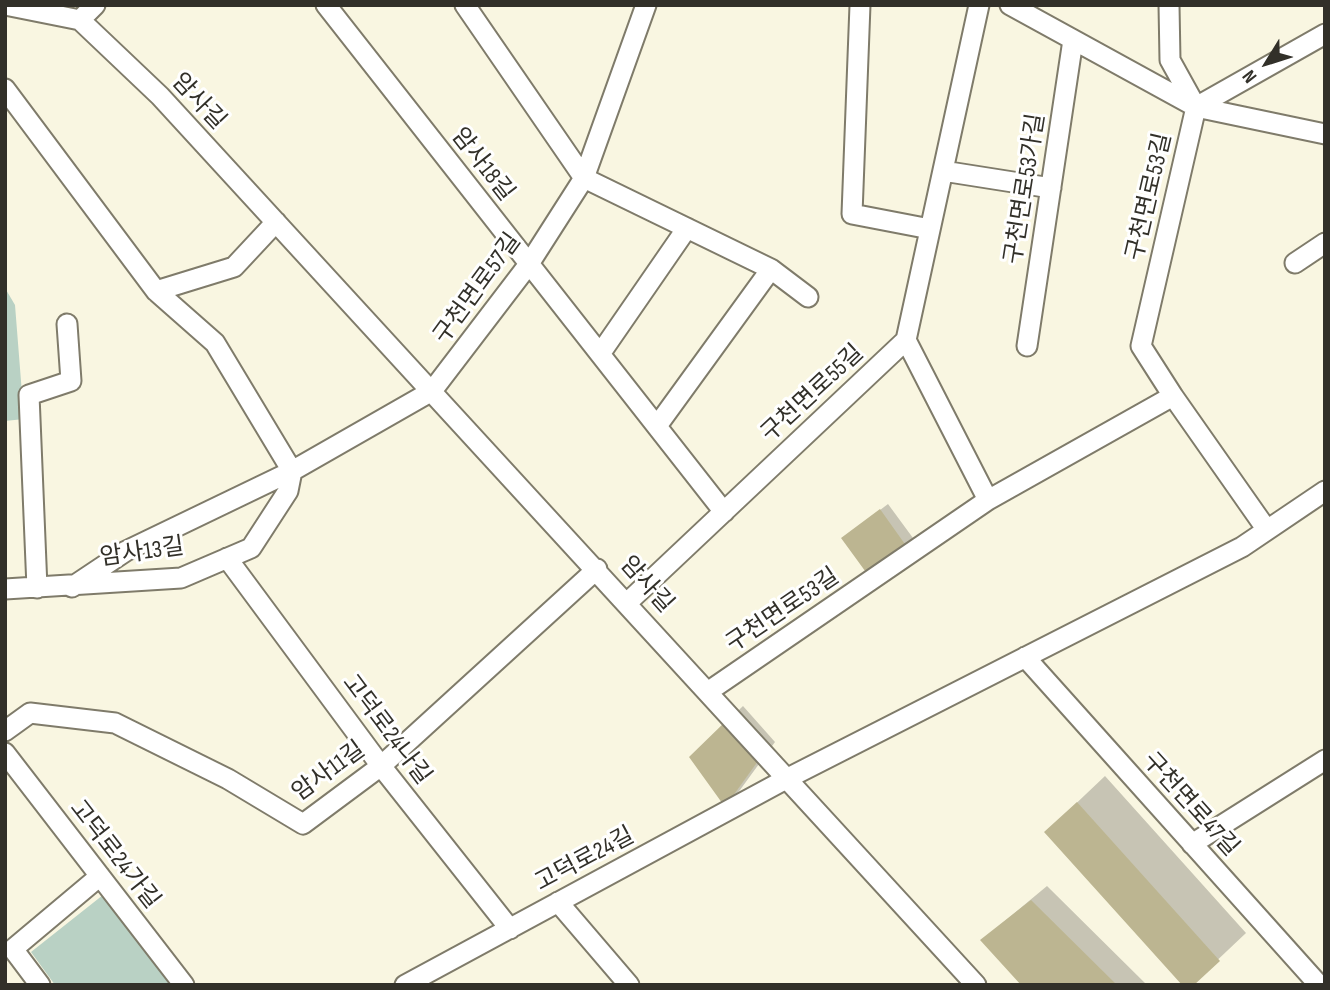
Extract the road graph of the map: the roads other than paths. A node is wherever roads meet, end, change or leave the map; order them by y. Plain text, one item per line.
1 (5, 5) edge
2 (95, 5) edge
3 (326, 5) edge
4 (465, 5) edge
5 (646, 5) edge
6 (859, 5) edge
7 (979, 5) edge
8 (1010, 5) edge
9 (1169, 5) edge
10 (80, 20) junction
11 (1325, 34) edge
12 (1073, 40) junction
13 (5, 89) edge
14 (1196, 107) junction
15 (1325, 134) edge
16 (943, 171) junction
17 (584, 178) junction
18 (1051, 188) junction
19 (276, 222) junction
20 (687, 228) junction
21 (930, 229) junction
22 (1325, 243) edge
23 (1296, 263) dead end
24 (529, 264) junction
25 (771, 269) junction
26 (156, 290) junction
27 (808, 297) dead end
28 (68, 324) dead end
29 (906, 340) junction
30 (1027, 346) dead end
31 (600, 354) junction
32 (432, 391) junction
33 (1172, 396) junction
34 (657, 426) junction
35 (292, 471) junction
36 (1325, 491) edge
37 (988, 500) junction
38 (724, 512) junction
39 (1267, 530) junction
40 (227, 558) junction
41 (597, 569) junction
42 (72, 587) junction
43 (37, 588) junction
44 (5, 589) edge
45 (628, 602) junction
46 (1025, 657) junction
47 (709, 691) junction
48 (5, 731) edge
49 (6, 754) edge
50 (1325, 760) edge
51 (381, 766) junction
52 (788, 778) junction
53 (1192, 844) junction
54 (100, 876) junction
55 (558, 902) junction
56 (510, 929) junction
57 (40, 985) edge
58 (184, 985) edge
59 (405, 985) edge
60 (629, 985) edge
61 (976, 985) edge
62 (1319, 985) edge

1 - 10 street
2 - 10 street
3 - 24 street, 암사18길
4 - 17 street
5 - 17 street, 구천면로57길
6 - 21 street
7 - 16 street
8 - 12 street
9 - 14 street, 구천면로53길
10 - 19 street, 암사길
11 - 14 street
12 - 14 street
12 - 18 street, 구천면로53가길
13 - 26 street
14 - 15 street
14 - 33 street, 구천면로53길
16 - 18 street
16 - 21 street
17 - 20 street
17 - 24 street, 구천면로57길
18 - 30 street, 구천면로53가길
19 - 26 street
19 - 32 street, 암사길
20 - 25 street
20 - 31 street
21 - 29 street
22 - 23 street
24 - 31 street, 암사18길
24 - 32 street, 구천면로57길
25 - 27 street
25 - 34 street
26 - 35 street
28 - 43 street
29 - 37 street
29 - 38 street, 구천면로55길
31 - 34 street, 암사18길
32 - 35 street, 암사13길
32 - 41 street, 암사길
33 - 37 street, 구천면로53길
33 - 39 street, 구천면로53길
34 - 38 street, 암사18길
35 - 40 street, 암사13길
35 - 42 street, 암사13길
36 - 39 street
37 - 47 street, 구천면로53길
38 - 45 street, 구천면로55길
39 - 46 street
40 - 42 street, 암사13길
40 - 51 street, 고덕로24나길
41 - 45 street, 암사길
41 - 51 street, 암사11길
42 - 43 street, 암사13길
43 - 44 street, 암사13길
45 - 47 street, 암사길
46 - 52 street
46 - 53 street, 구천면로47길
47 - 52 street, 암사길
48 - 51 street, 암사11길
49 - 54 street, 고덕로24가길
50 - 53 street
51 - 56 street, 고덕로24나길
52 - 55 street, 고덕로24길
52 - 61 street, 암사길
53 - 62 street, 구천면로47길
54 - 57 street
54 - 58 street, 고덕로24가길
55 - 56 street, 고덕로24길
55 - 60 street
56 - 59 street, 고덕로24길

